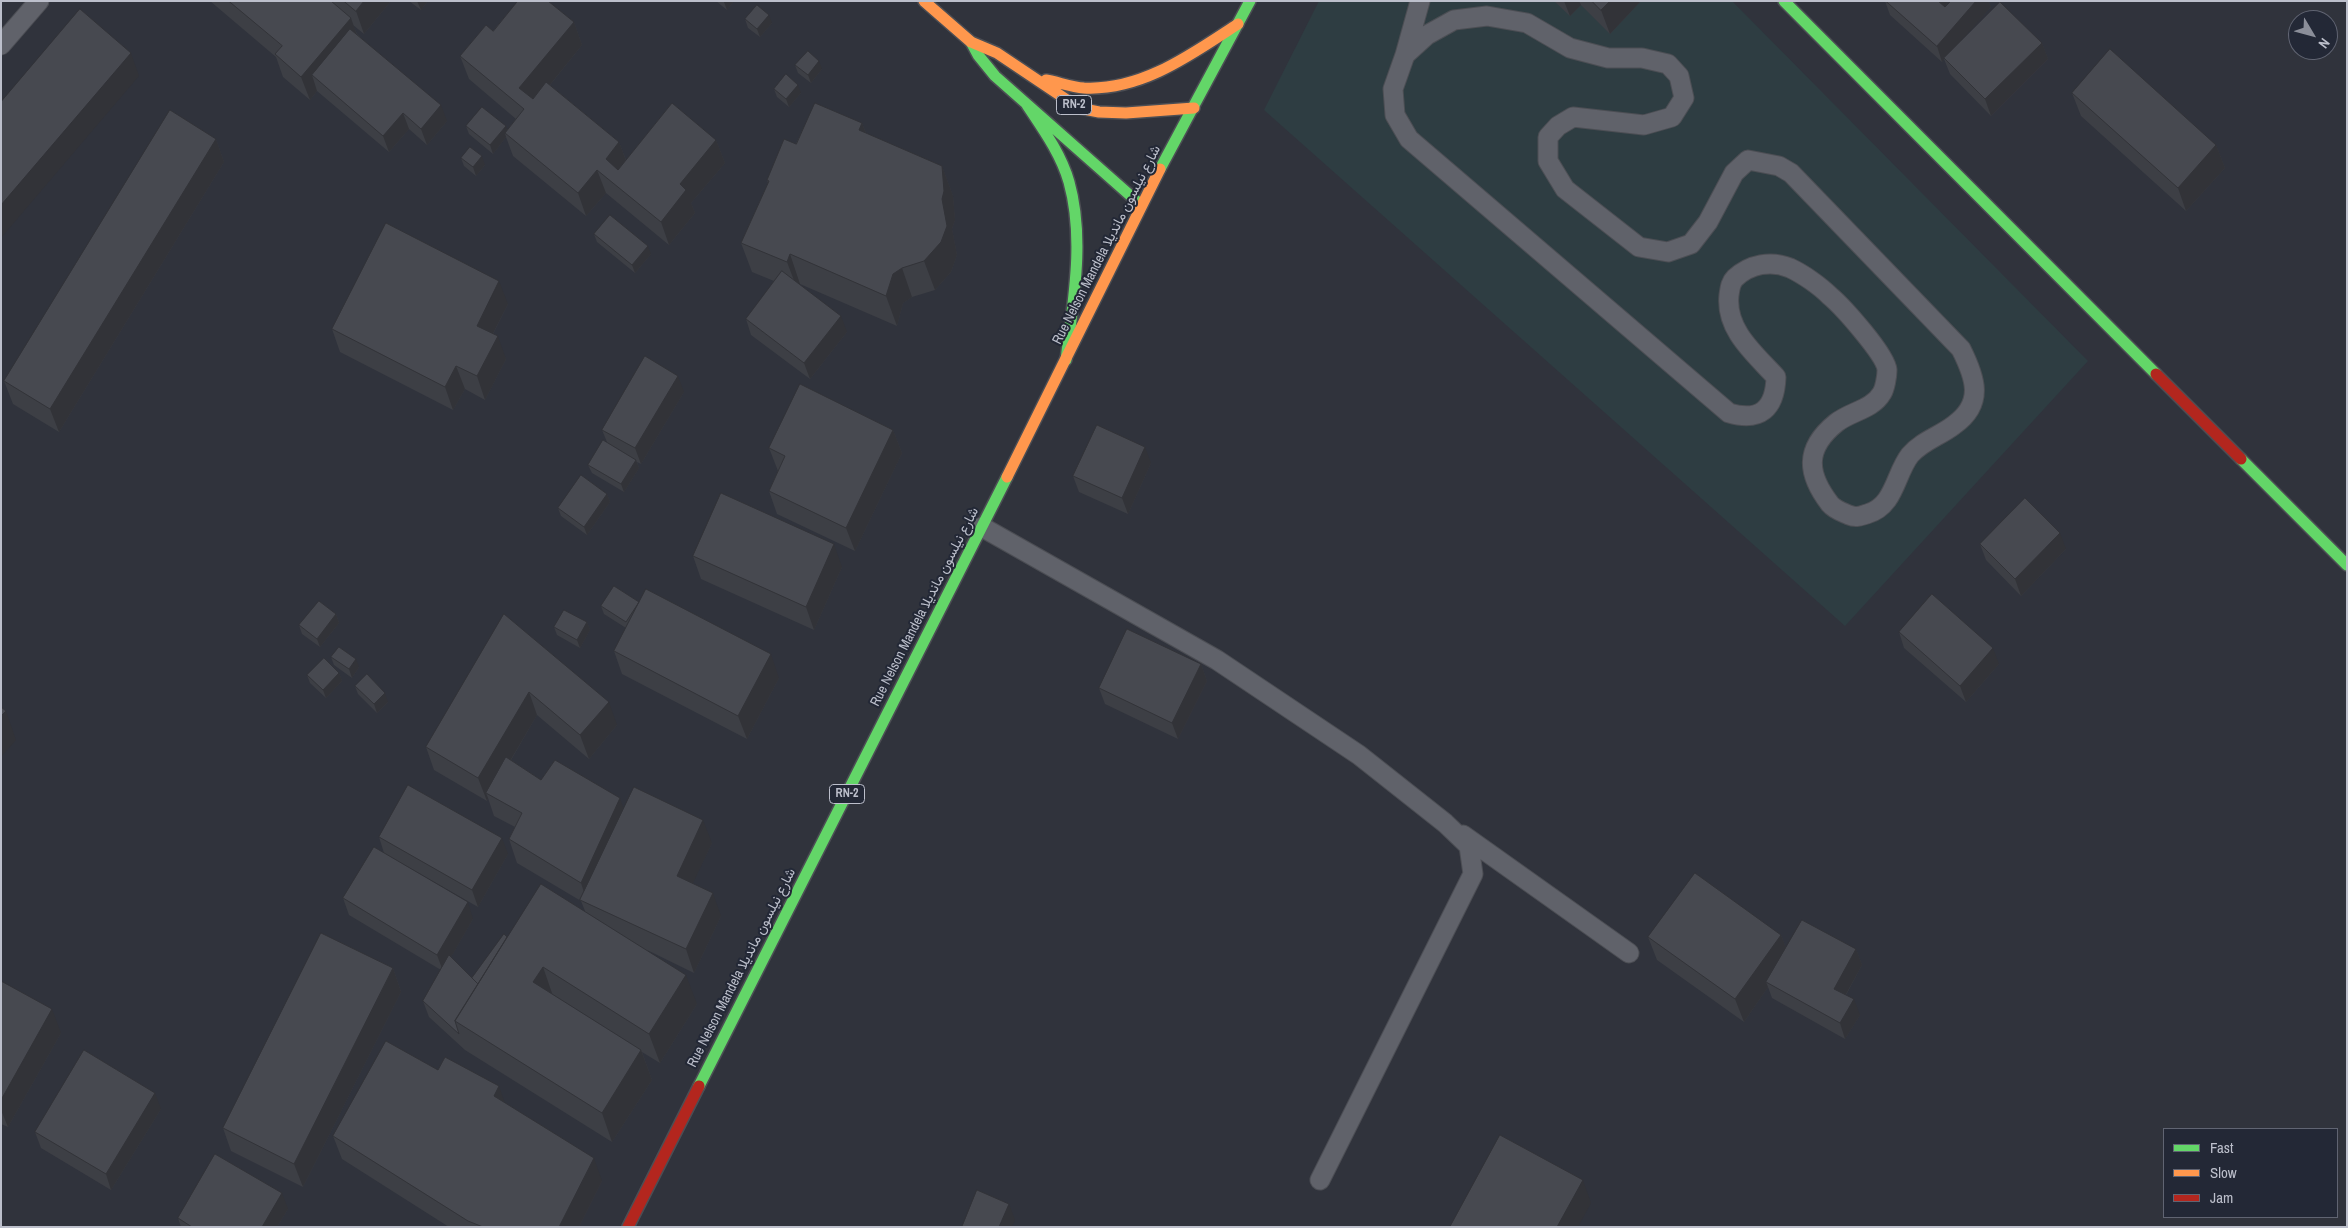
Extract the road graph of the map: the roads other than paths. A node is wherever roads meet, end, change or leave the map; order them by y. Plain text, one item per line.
1 (39, 1) edge
2 (924, 1) edge
3 (1250, 1) edge
4 (1420, 1) edge
5 (1784, 1) edge
6 (1238, 24) junction
7 (971, 42) junction
8 (1, 45) edge
9 (1405, 55) junction
10 (1036, 78) junction
11 (1027, 105) junction
12 (1194, 108) junction
13 (1141, 205) junction
14 (1066, 360) junction
15 (982, 527) junction
16 (2347, 564) edge
17 (1445, 823) junction
18 (1629, 953) dead end
19 (1320, 1180) dead end
20 (628, 1227) edge

1 - 8 lane
2 - 7 main road, RN-2
3 - 6 main road, Rue Nelson Mandela شارع نيلسون مانديلا
4 - 9 lane
5 - 16 main road
6 - 10 main road
6 - 12 main road, Rue Nelson Mandela شارع نيلسون مانديلا
7 - 10 main road, RN-2
7 - 11 main road, RN-2
9 - 9 lane
10 - 12 main road, RN-2
11 - 13 main road, RN-2
11 - 14 main road
12 - 13 main road, Rue Nelson Mandela شارع نيلسون مانديلا
13 - 14 main road, Rue Nelson Mandela شارع نيلسون مانديلا / RN-2
14 - 15 main road, Rue Nelson Mandela شارع نيلسون مانديلا / RN-2
15 - 17 lane
15 - 20 main road, Rue Nelson Mandela شارع نيلسون مانديلا / RN-2
17 - 18 lane
17 - 19 lane

